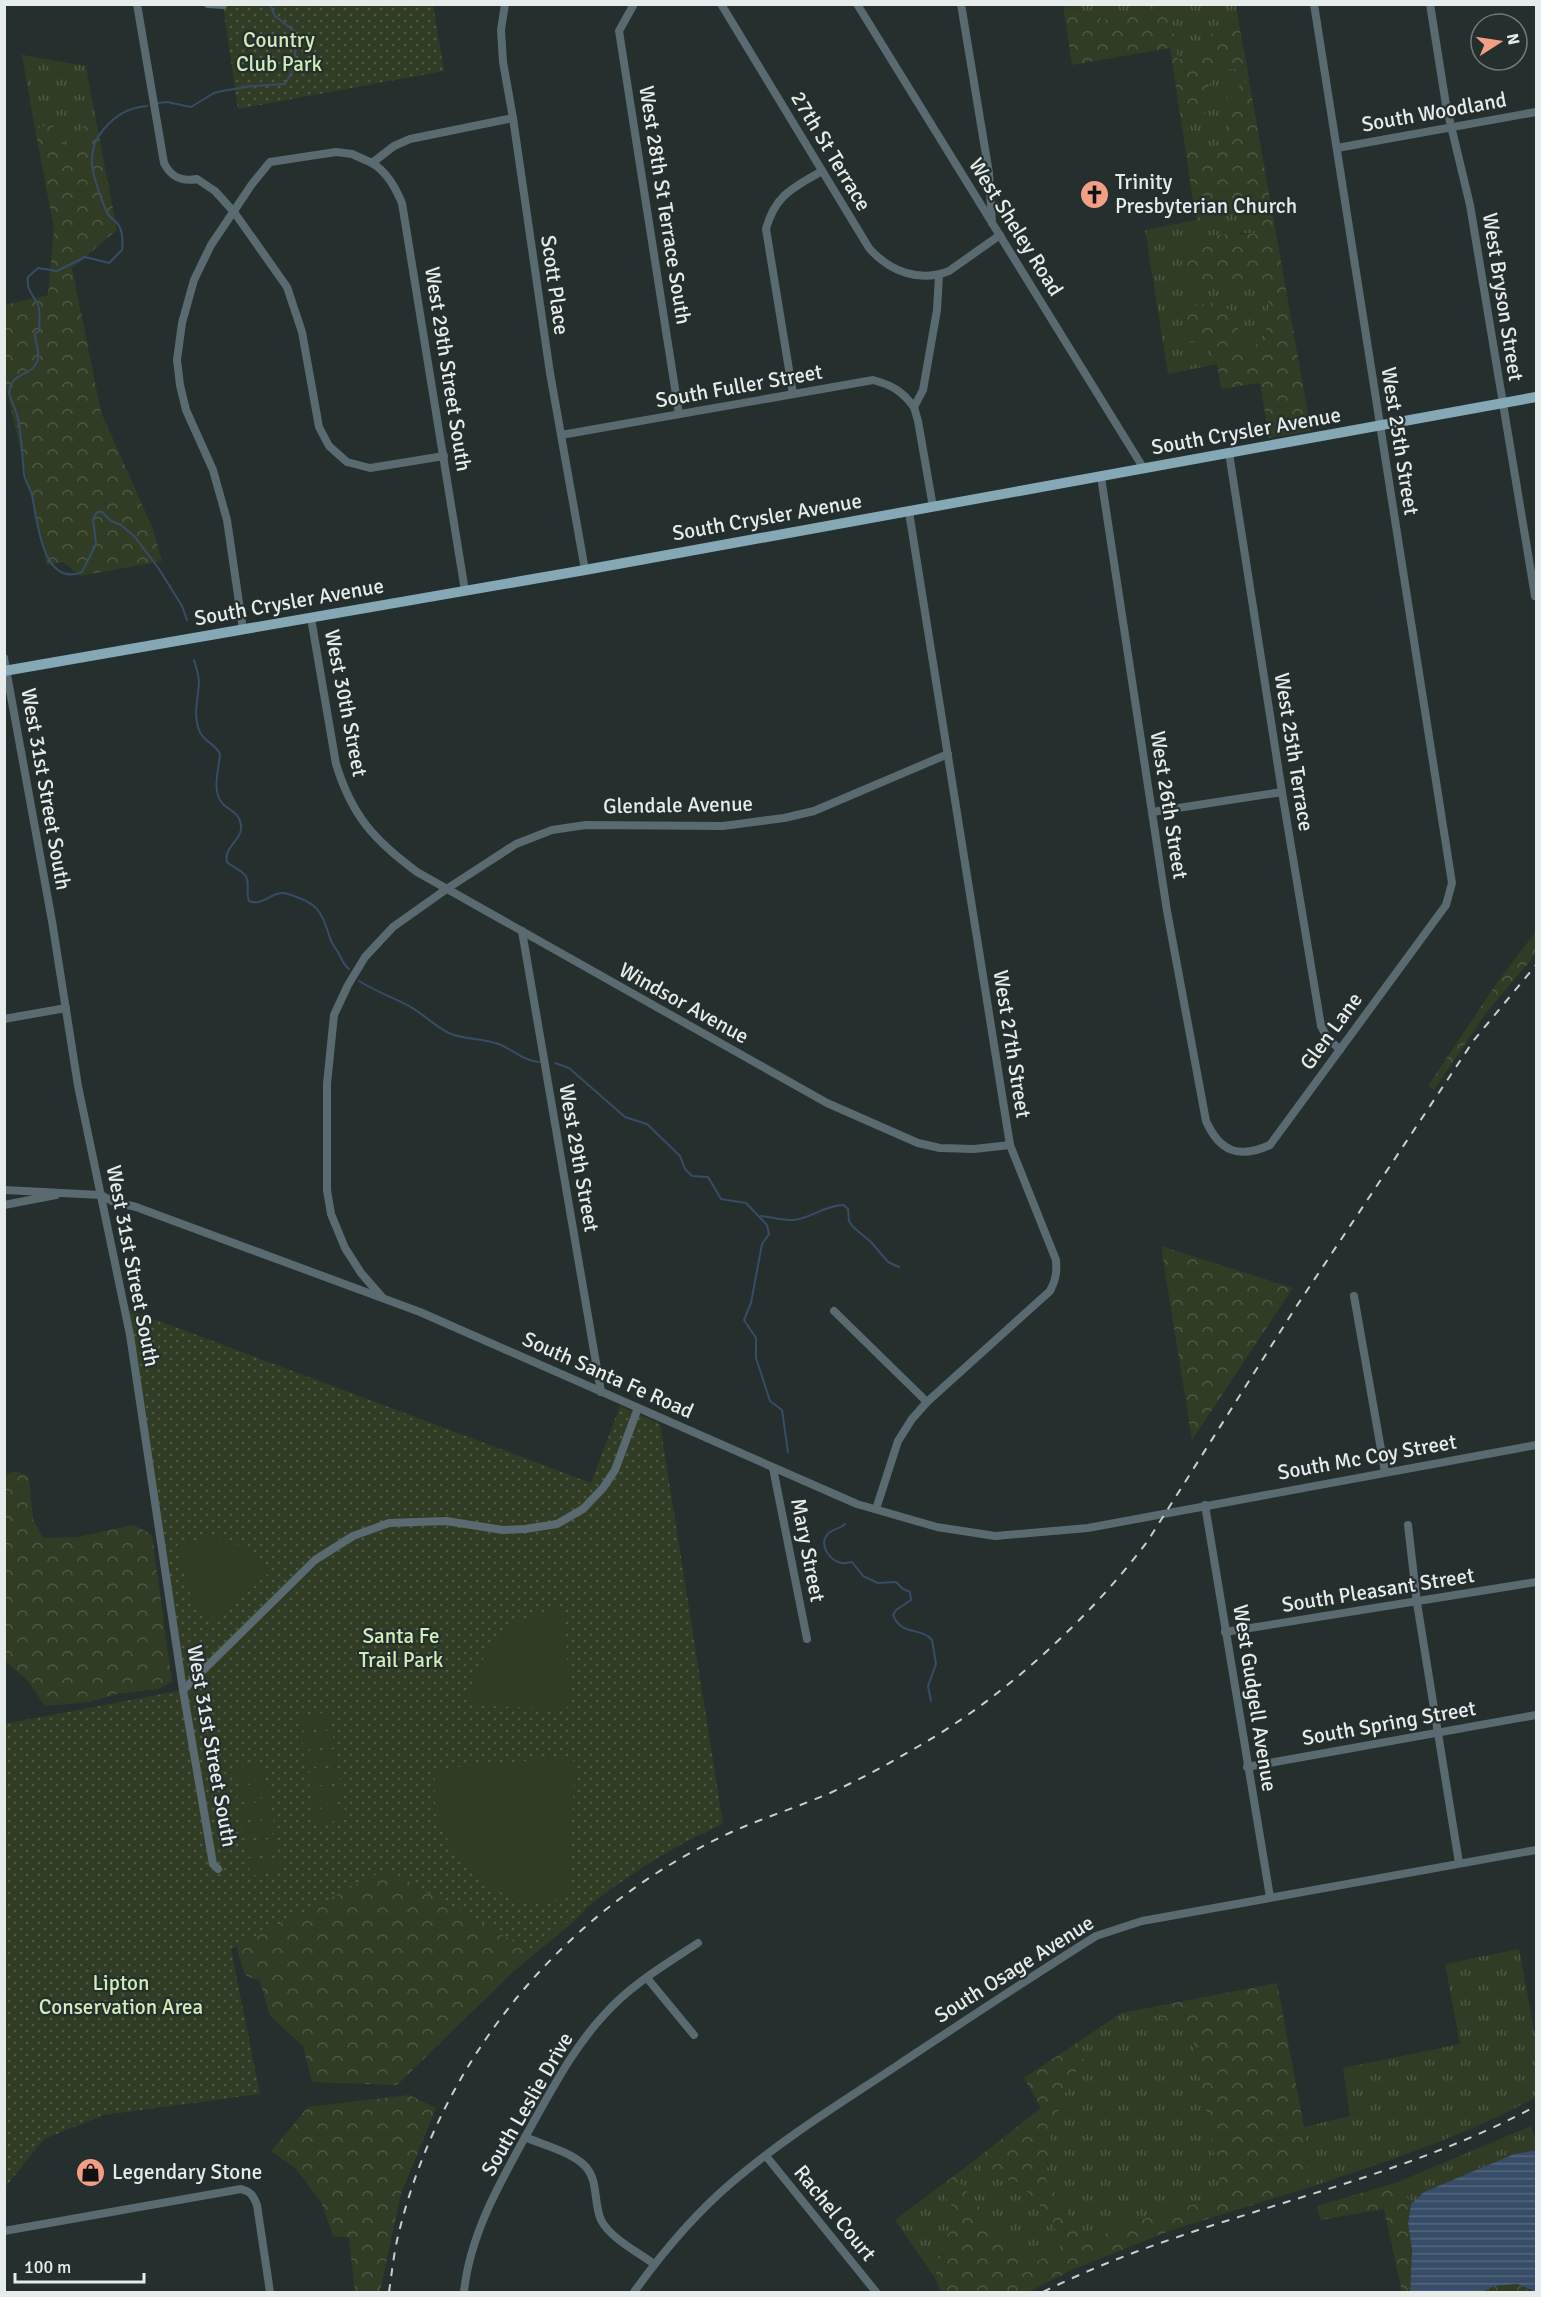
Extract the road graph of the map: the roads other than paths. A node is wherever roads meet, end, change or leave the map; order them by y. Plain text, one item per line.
1 (137, 4) edge
2 (208, 4) edge
3 (505, 4) edge
4 (634, 4) edge
5 (721, 4) edge
6 (857, 4) edge
7 (961, 4) edge
8 (1314, 4) edge
9 (1430, 4) edge
10 (223, 5) edge
11 (1536, 112) edge
12 (513, 118) junction
13 (1451, 127) junction
14 (1337, 148) junction
15 (372, 164) junction
16 (822, 171) junction
17 (234, 212) junction
18 (992, 223) junction
19 (1000, 235) junction
20 (939, 275) junction
21 (793, 394) junction
22 (1536, 398) edge
23 (1502, 404) junction
24 (914, 407) junction
25 (680, 414) junction
26 (1379, 426) junction
27 (561, 435) junction
28 (1229, 453) junction
29 (444, 456) junction
30 (1144, 469) junction
31 (1101, 477) junction
32 (933, 507) junction
33 (909, 512) junction
34 (585, 570) junction
35 (465, 591) junction
36 (1535, 596) dead end
37 (311, 618) junction
38 (243, 630) junction
39 (4, 658) edge
40 (6, 671) edge
41 (948, 754) junction
42 (1282, 792) junction
43 (1152, 812) junction
44 (366, 825) joint
45 (1452, 883) joint
46 (448, 888) junction
47 (522, 931) junction
48 (66, 1008) junction
49 (4, 1018) edge
50 (1340, 1050) junction
51 (1213, 1136) joint
52 (1010, 1145) junction
53 (4, 1190) edge
54 (63, 1194) junction
55 (101, 1195) junction
56 (4, 1205) edge
57 (1354, 1296) dead end
58 (384, 1299) junction
59 (834, 1311) dead end
60 (601, 1392) junction
61 (927, 1402) junction
62 (638, 1408) junction
63 (1536, 1444) edge
64 (773, 1468) junction
65 (1385, 1472) junction
66 (1205, 1505) junction
67 (876, 1509) junction
68 (1408, 1525) dead end
69 (1536, 1582) edge
70 (1417, 1603) junction
71 (1225, 1632) junction
72 (807, 1639) dead end
73 (183, 1690) junction
74 (1536, 1715) edge
75 (1438, 1733) junction
76 (1247, 1767) junction
77 (1536, 1850) edge
78 (1459, 1863) junction
79 (218, 1869) dead end
80 (1270, 1897) junction
81 (698, 1943) dead end
82 (647, 1978) junction
83 (694, 2035) dead end
84 (525, 2138) junction
85 (766, 2156) junction
86 (4, 2231) edge
87 (654, 2264) junction
88 (270, 2292) edge
89 (464, 2292) edge
90 (634, 2292) edge
91 (876, 2292) edge

1 - 17 street
2 - 10 street
3 - 12 street, Scott Place
4 - 25 street, West 28th St Terrace South
5 - 16 street, 27th St Terrace
6 - 18 street, West Sheley Road
7 - 18 street
8 - 14 street, West 25th Street
9 - 13 street, West Bryson Street
11 - 13 street, South Woodland
12 - 15 street
12 - 27 street, Scott Place
13 - 14 street, South Woodland
13 - 23 street, West Bryson Street
14 - 26 street, West 25th Street
15 - 17 street
15 - 29 street, West 29th Street South
16 - 20 street, 27th St Terrace
16 - 21 street
17 - 29 street
17 - 38 street
18 - 19 street, West Sheley Road
19 - 20 street
19 - 30 street, West Sheley Road
20 - 24 street
21 - 24 street, South Fuller Street
21 - 25 street, South Fuller Street
22 - 23 main road, South Crysler Avenue
23 - 26 main road, South Crysler Avenue
23 - 36 street, West Bryson Street
24 - 32 street
25 - 27 street, South Fuller Street
26 - 28 main road, South Crysler Avenue
26 - 45 street, West 25th Street
27 - 34 street, Scott Place
28 - 30 main road, South Crysler Avenue
28 - 42 street, West 25th Terrace
29 - 35 street, West 29th Street South
30 - 31 main road, South Crysler Avenue
31 - 32 main road, South Crysler Avenue
31 - 43 street, West 26th Street
32 - 33 main road, South Crysler Avenue
33 - 34 main road, South Crysler Avenue
33 - 41 street, West 27th Street
34 - 35 main road, South Crysler Avenue
35 - 37 main road, South Crysler Avenue
37 - 38 main road, South Crysler Avenue
37 - 44 street, West 30th Street
38 - 40 main road, South Crysler Avenue
39 - 40 street, West 31st Street South
40 - 48 street, West 31st Street South
41 - 46 street, Glendale Avenue
41 - 52 street, West 27th Street
42 - 43 street
42 - 50 street, West 25th Terrace
43 - 51 street, West 26th Street
44 - 46 street, Windsor Avenue
45 - 50 street, Glen Lane
46 - 47 street, Windsor Avenue
46 - 58 street, Glendale Avenue
47 - 52 street, Windsor Avenue
47 - 60 street, West 29th Street
48 - 49 street
48 - 55 street, West 31st Street South
50 - 51 street, Glen Lane
52 - 61 street, West 27th Street
53 - 54 street, South Santa Fe Road
54 - 55 street, South Santa Fe Road
54 - 56 street
55 - 58 street, South Santa Fe Road
55 - 73 street, West 31st Street South
57 - 65 street
58 - 60 street, South Santa Fe Road
59 - 61 street
60 - 62 street, South Santa Fe Road
61 - 67 street, West 27th Street
62 - 64 street, South Santa Fe Road
62 - 73 street
63 - 65 street, South Mc Coy Street
64 - 67 street, South Santa Fe Road
64 - 72 street, Mary Street
65 - 66 street, South Mc Coy Street
66 - 67 street, South Santa Fe Road
66 - 71 street, West Gudgell Avenue
68 - 70 street
69 - 70 street, South Pleasant Street
70 - 71 street, South Pleasant Street
70 - 75 street
71 - 76 street, West Gudgell Avenue
73 - 79 street, West 31st Street South
74 - 75 street, South Spring Street
75 - 76 street, South Spring Street
75 - 78 street
76 - 80 street, West Gudgell Avenue
77 - 78 street, South Osage Avenue
78 - 80 street, South Osage Avenue
80 - 85 street, South Osage Avenue
81 - 82 street, South Leslie Drive
82 - 83 street
82 - 84 street, South Leslie Drive
84 - 87 street
84 - 89 street, South Leslie Drive
85 - 87 street, South Osage Avenue
85 - 91 street, Rachel Court
86 - 88 street
87 - 90 street, South Osage Avenue

